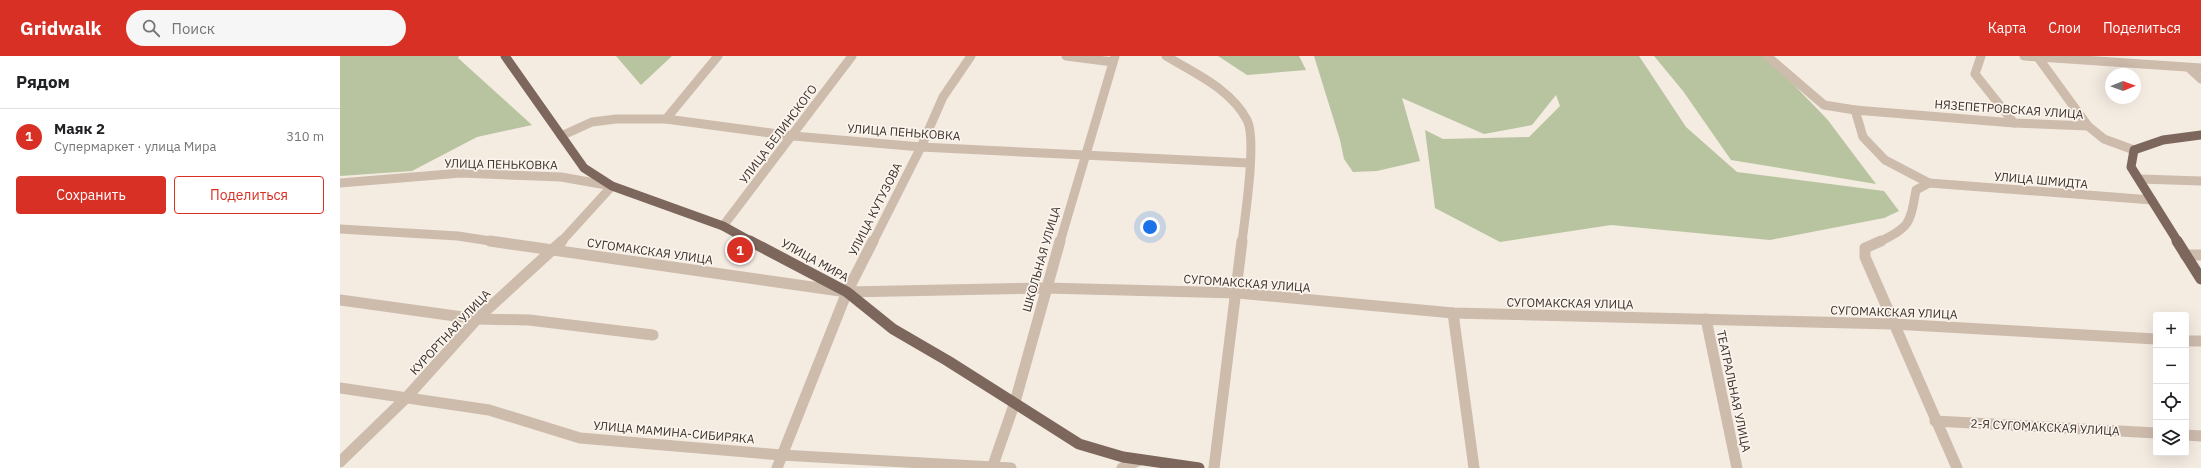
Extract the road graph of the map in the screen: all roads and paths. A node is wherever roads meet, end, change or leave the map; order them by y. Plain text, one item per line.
1 (505, 56) edge
2 (718, 56) edge
3 (852, 56) edge
4 (971, 56) edge
5 (1066, 56) edge
6 (1166, 56) edge
7 (1767, 56) edge
8 (1981, 56) edge
9 (2024, 56) edge
10 (2037, 57) edge
11 (1114, 59) edge
12 (2190, 68) junction
13 (2201, 68) edge
14 (2201, 79) edge
15 (1855, 110) junction
16 (666, 119) junction
17 (2014, 123) junction
18 (2088, 126) junction
19 (2201, 135) edge
20 (561, 136) junction
21 (792, 136) junction
22 (921, 147) junction
23 (2134, 150) junction
24 (1086, 154) junction
25 (1250, 163) junction
26 (2140, 180) junction
27 (2201, 181) edge
28 (340, 183) edge
29 (1929, 183) junction
30 (612, 186) junction
31 (2152, 200) junction
32 (723, 226) junction
33 (340, 228) edge
34 (552, 251) junction
35 (2185, 255) junction
36 (2201, 255) edge
37 (2201, 279) edge
38 (1046, 288) junction
39 (847, 292) junction
40 (1238, 293) junction
41 (340, 300) edge
42 (1454, 313) junction
43 (477, 319) junction
44 (1706, 319) junction
45 (1893, 324) junction
46 (653, 335) dead end
47 (2153, 339) edge
48 (2189, 340) edge
49 (2201, 341) edge
50 (340, 388) edge
51 (406, 398) junction
52 (1015, 402) junction
53 (1935, 421) junction
54 (2153, 433) edge
55 (2189, 435) edge
56 (2201, 436) edge
57 (781, 455) junction
58 (1140, 460) junction
59 (340, 462) edge
60 (777, 468) edge
61 (992, 468) edge
62 (1011, 468) edge
63 (1122, 468) edge
64 (1199, 468) edge
65 (1214, 468) edge
66 (1474, 468) edge
67 (1737, 468) edge
68 (1957, 468) edge

1 - 20 main road, УЛИЦА МИРА
2 - 16 street
3 - 21 street, УЛИЦА БЕЛИНСКОГО
4 - 22 street, УЛИЦА КУТУЗОВА
5 - 11 street
6 - 25 street
7 - 15 street, НЯЗЕПЕТРОВСКАЯ УЛИЦА
8 - 17 street
9 - 10 street
10 - 12 street
10 - 18 street
11 - 24 street, ШКОЛЬНАЯ УЛИЦА
12 - 13 street
12 - 14 street
15 - 17 street, НЯЗЕПЕТРОВСКАЯ УЛИЦА
15 - 29 street
16 - 20 street, УЛИЦА ПЕНЬКОВКА
16 - 21 street, УЛИЦА ПЕНЬКОВКА
17 - 18 street, НЯЗЕПЕТРОВСКАЯ УЛИЦА
18 - 23 street, НЯЗЕПЕТРОВСКАЯ УЛИЦА
19 - 23 main road
20 - 30 main road, УЛИЦА МИРА
21 - 22 street, УЛИЦА ПЕНЬКОВКА
21 - 32 street, УЛИЦА БЕЛИНСКОГО
22 - 24 street, УЛИЦА ПЕНЬКОВКА
22 - 39 street, УЛИЦА КУТУЗОВА
23 - 26 main road
24 - 25 street, УЛИЦА ПЕНЬКОВКА
24 - 38 street, ШКОЛЬНАЯ УЛИЦА
25 - 40 street
26 - 27 street
26 - 31 main road
28 - 30 street, УЛИЦА ПЕНЬКОВКА
29 - 31 street, УЛИЦА ШМИДТА
29 - 45 street
30 - 32 main road, УЛИЦА МИРА
30 - 34 street, КУРОРТНАЯ УЛИЦА
31 - 35 main road
32 - 39 main road, УЛИЦА МИРА
33 - 34 street, СУГОМАКСКАЯ УЛИЦА
34 - 39 street, СУГОМАКСКАЯ УЛИЦА
34 - 43 street, КУРОРТНАЯ УЛИЦА
35 - 36 street
35 - 37 main road
38 - 39 street, СУГОМАКСКАЯ УЛИЦА
38 - 40 street, СУГОМАКСКАЯ УЛИЦА
38 - 52 street, ШКОЛЬНАЯ УЛИЦА
39 - 52 main road, УЛИЦА МИРА
39 - 57 street, УЛИЦА КУТУЗОВА
40 - 42 street, СУГОМАКСКАЯ УЛИЦА
40 - 65 street
41 - 43 street
42 - 44 street, СУГОМАКСКАЯ УЛИЦА
42 - 66 street
43 - 46 street
43 - 51 street, КУРОРТНАЯ УЛИЦА
44 - 45 street, СУГОМАКСКАЯ УЛИЦА
44 - 67 street, ТЕАТРАЛЬНАЯ УЛИЦА
45 - 47 street, СУГОМАКСКАЯ УЛИЦА
45 - 53 street
48 - 49 street
50 - 51 street, УЛИЦА МАМИНА-СИБИРЯКА
51 - 57 street, УЛИЦА МАМИНА-СИБИРЯКА
51 - 59 street, КУРОРТНАЯ УЛИЦА
52 - 58 main road, УЛИЦА МИРА
52 - 61 street, ШКОЛЬНАЯ УЛИЦА
53 - 54 street, 2-Я СУГОМАКСКАЯ УЛИЦА
53 - 68 street
55 - 56 street
57 - 60 street, УЛИЦА КУТУЗОВА
57 - 61 street, УЛИЦА МАМИНА-СИБИРЯКА
58 - 63 street
58 - 64 main road
61 - 62 street, УЛИЦА МАМИНА-СИБИРЯКА

